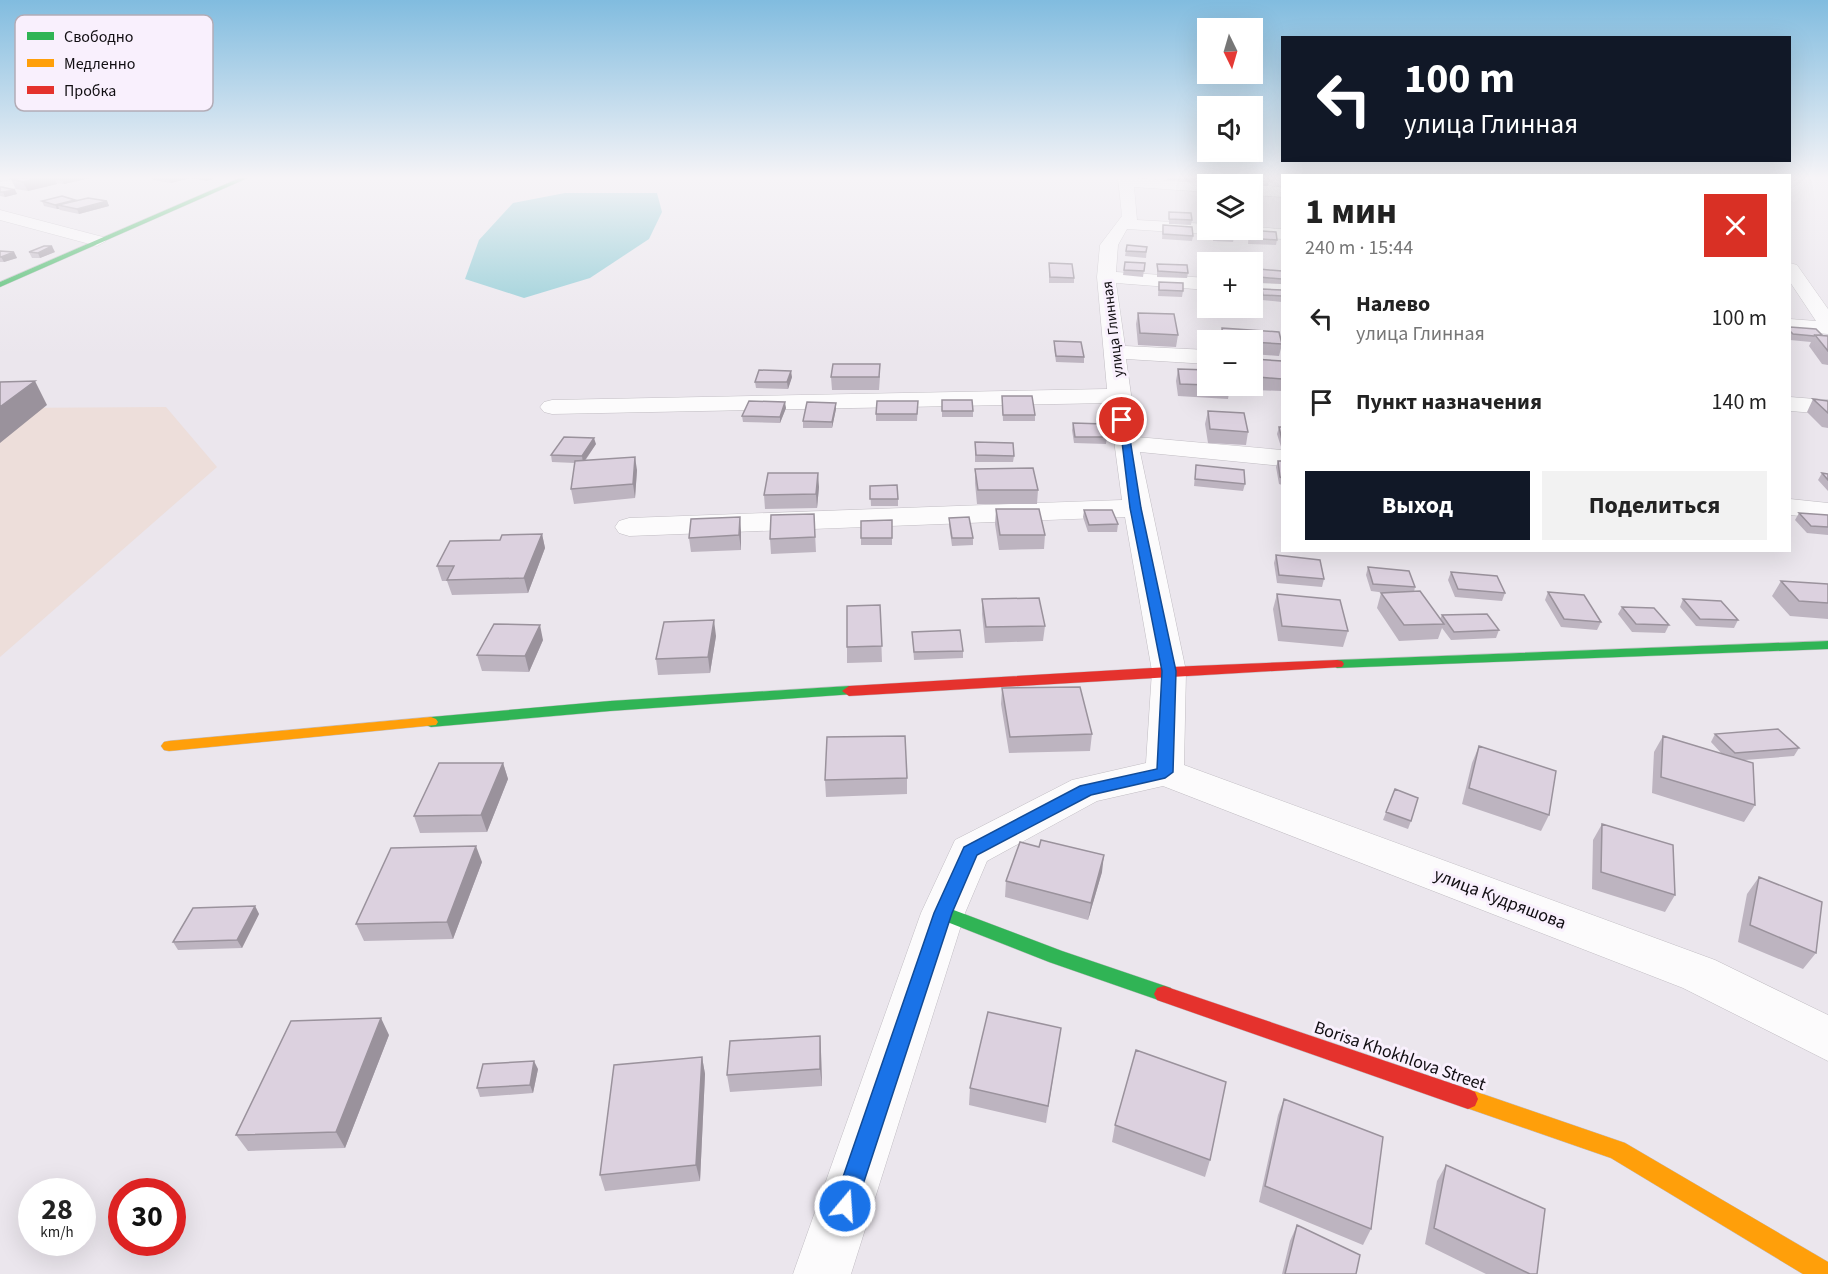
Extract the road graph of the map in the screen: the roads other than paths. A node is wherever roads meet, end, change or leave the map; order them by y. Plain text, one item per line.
1 (80, 236) edge
2 (108, 236) edge
3 (1114, 236) edge
4 (97, 241) junction
5 (1791, 270) edge
6 (1106, 277) junction
7 (1197, 283) edge
8 (0, 285) edge
9 (1263, 288) edge
10 (1281, 289) edge
11 (1791, 325) edge
12 (1828, 326) edge
13 (1116, 352) junction
14 (1197, 356) edge
15 (1120, 396) junction
16 (1791, 404) edge
17 (552, 406) dead end
18 (1828, 407) edge
19 (1125, 443) junction
20 (1281, 458) edge
21 (1791, 507) edge
22 (1135, 508) junction
23 (1828, 511) edge
24 (629, 527) dead end
25 (1828, 645) edge
26 (1169, 671) junction
27 (169, 746) dead end
28 (1165, 772) junction
29 (943, 913) junction
30 (1828, 1039) edge
31 (822, 1274) edge
32 (1825, 1274) edge

1 - 4 street
2 - 4 street
3 - 6 street, улица Глинная
4 - 8 street
5 - 12 street
6 - 7 street
6 - 13 street, улица Глинная
9 - 10 street
11 - 12 street
13 - 14 street
13 - 15 street, улица Глинная
15 - 17 street
15 - 19 street, улица Глинная
16 - 18 street
19 - 20 street
19 - 22 street, улица Глинная
21 - 23 street
22 - 24 street
22 - 26 street, улица Глинная
25 - 26 street
26 - 27 street
26 - 28 street, улица Глинная
28 - 29 street
28 - 30 street, улица Кудряшова
29 - 31 street
29 - 32 street, Borisa Khokhlova Street

